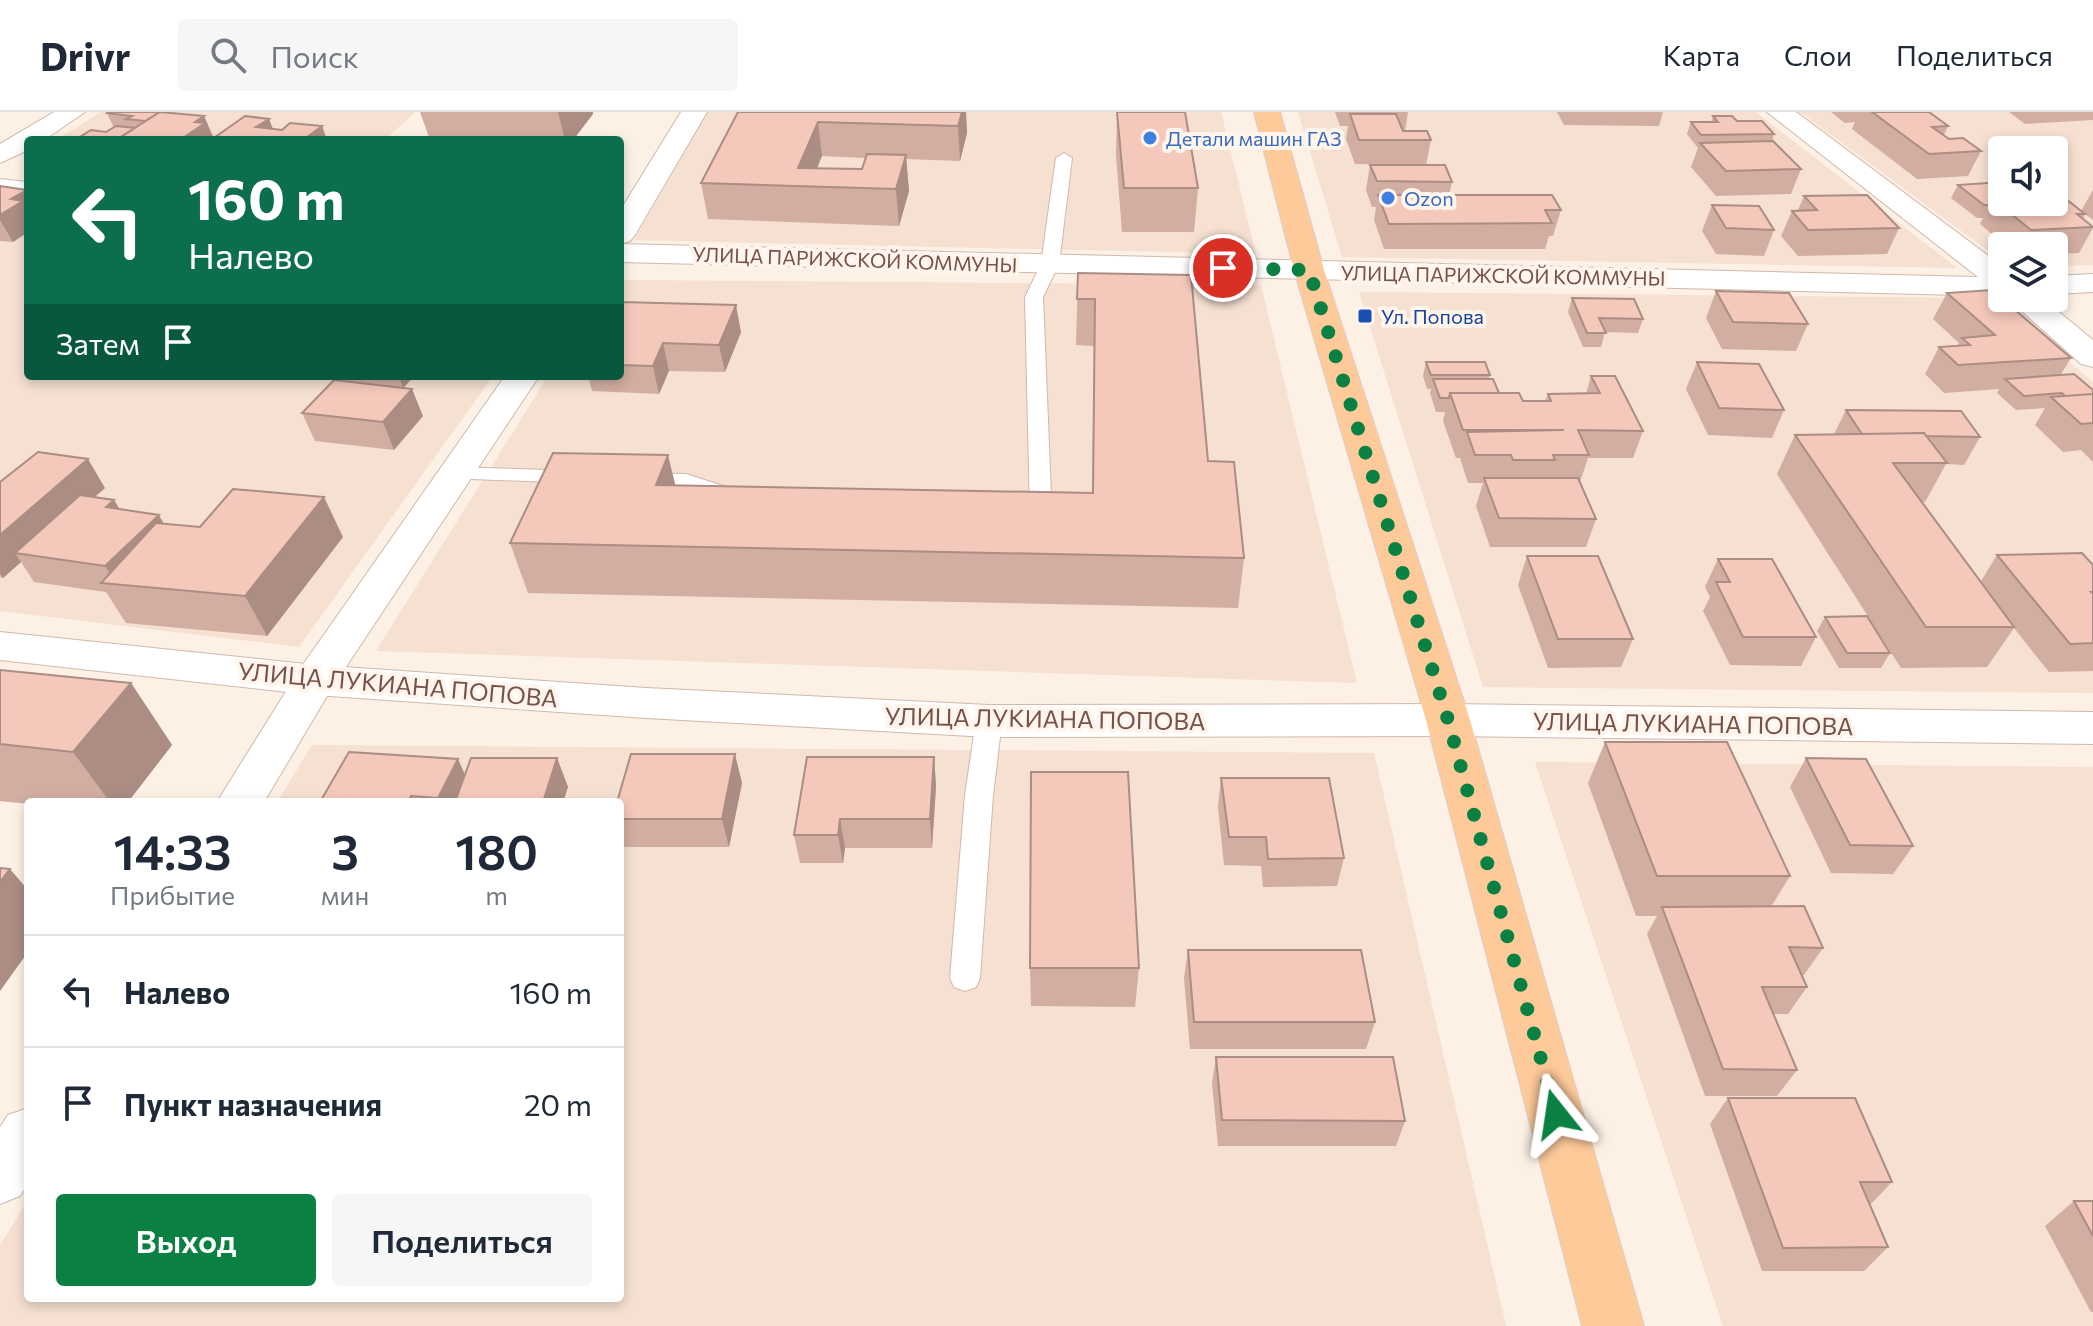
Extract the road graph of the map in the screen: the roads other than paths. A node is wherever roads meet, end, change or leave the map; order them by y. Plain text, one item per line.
1 (72, 112) edge
2 (694, 112) edge
3 (1267, 112) edge
4 (1780, 112) edge
5 (32, 136) edge
6 (24, 141) edge
7 (0, 155) edge
8 (1064, 158) dead end
9 (0, 187) edge
10 (24, 190) edge
11 (624, 228) edge
12 (624, 253) edge
13 (1050, 264) junction
14 (1309, 270) junction
15 (1988, 273) edge
16 (2093, 283) edge
17 (1988, 284) edge
18 (2068, 284) edge
19 (2040, 312) edge
20 (2093, 357) edge
21 (519, 380) edge
22 (453, 473) junction
23 (595, 478) edge
24 (625, 479) edge
25 (753, 504) edge
26 (1010, 519) edge
27 (0, 646) edge
28 (315, 680) junction
29 (1448, 720) junction
30 (989, 721) junction
31 (2093, 728) edge
32 (242, 798) edge
33 (965, 978) dead end
34 (24, 1140) edge
35 (0, 1177) edge
36 (1613, 1326) edge

1 - 5 street
2 - 11 street
3 - 14 main road
4 - 15 street
6 - 7 street
8 - 13 lane
9 - 10 street
12 - 13 street, УЛИЦА ПАРИЖСКОЙ КОММУНЫ
13 - 14 street, УЛИЦА ПАРИЖСКОЙ КОММУНЫ
13 - 26 lane
14 - 17 street, УЛИЦА ПАРИЖСКОЙ КОММУНЫ
14 - 29 main road
16 - 18 street
19 - 20 street
21 - 22 street
22 - 23 lane
22 - 28 street
24 - 25 lane
27 - 28 street, УЛИЦА ЛУКИАНА ПОПОВА
28 - 30 street, УЛИЦА ЛУКИАНА ПОПОВА
28 - 32 street
29 - 30 street, УЛИЦА ЛУКИАНА ПОПОВА
29 - 31 street, УЛИЦА ЛУКИАНА ПОПОВА
29 - 36 main road
30 - 33 lane
34 - 35 street

